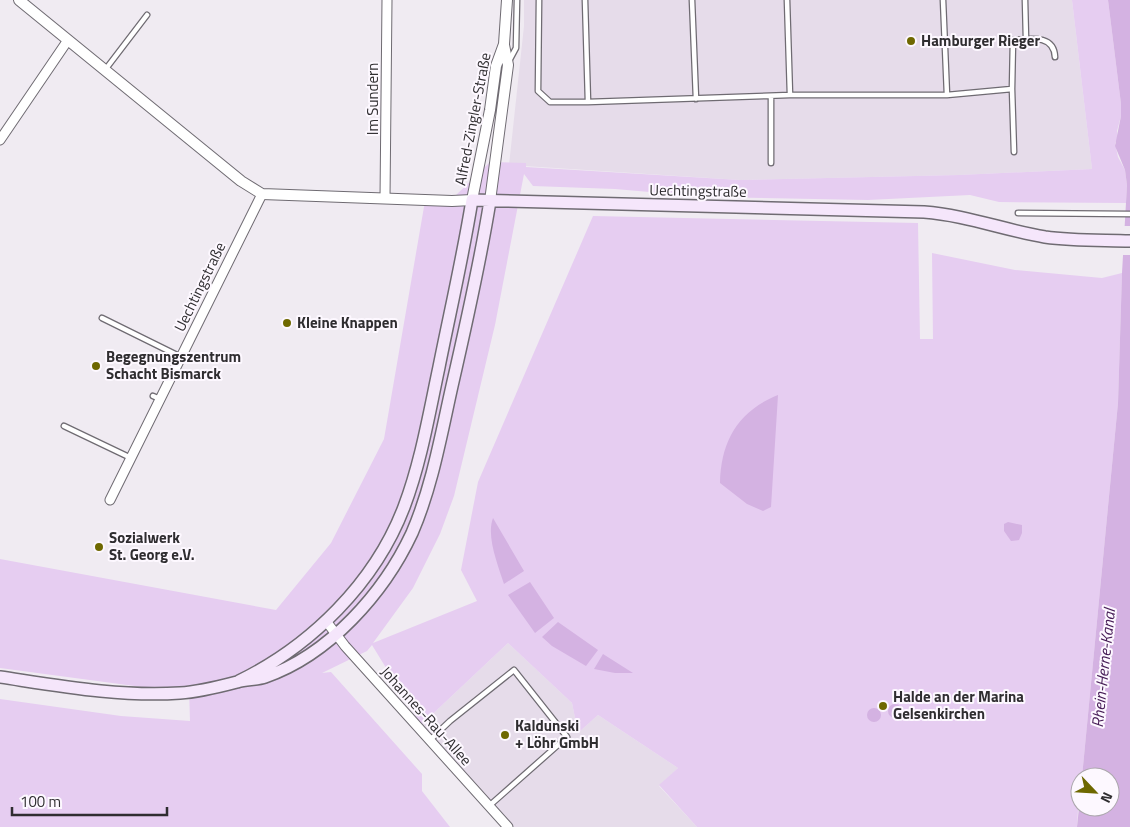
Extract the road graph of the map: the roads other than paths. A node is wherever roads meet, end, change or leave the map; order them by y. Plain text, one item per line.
1 (387, 0) edge
2 (507, 0) edge
3 (517, 0) edge
4 (538, 0) edge
5 (585, 0) edge
6 (692, 0) edge
7 (787, 0) edge
8 (943, 0) edge
9 (1025, 0) edge
10 (22, 1) edge
11 (147, 15) dead end
12 (1026, 39) junction
13 (68, 40) junction
14 (504, 44) junction
15 (1055, 57) dead end
16 (508, 65) junction
17 (105, 70) junction
18 (1012, 89) junction
19 (947, 94) junction
20 (790, 95) junction
21 (771, 96) junction
22 (696, 99) junction
23 (588, 102) junction
24 (0, 140) edge
25 (1014, 152) dead end
26 (771, 163) dead end
27 (262, 194) junction
28 (385, 198) junction
29 (472, 200) junction
30 (490, 201) junction
31 (1018, 213) dead end
32 (1130, 214) edge
33 (1130, 241) edge
34 (102, 318) dead end
35 (182, 357) junction
36 (64, 426) dead end
37 (131, 458) junction
38 (110, 500) dead end
39 (326, 621) junction
40 (335, 634) junction
41 (0, 677) edge
42 (239, 681) junction
43 (430, 740) junction
44 (489, 806) junction
45 (508, 827) edge

1 - 28 street, Im Sundern
2 - 14 street, Alfred-Zingler-Straße
3 - 16 lane
4 - 23 lane
5 - 23 lane
6 - 22 lane
7 - 20 lane
8 - 19 lane
9 - 12 lane
10 - 13 street, Uechtingstraße
11 - 17 lane
12 - 15 lane
12 - 18 lane
13 - 17 street, Uechtingstraße
13 - 24 street
14 - 16 street, Alfred-Zingler-Straße
14 - 29 street, Alfred-Zingler-Straße
16 - 30 street, Alfred-Zingler-Straße
17 - 27 street, Uechtingstraße
18 - 19 lane
18 - 25 lane
19 - 20 lane
20 - 21 lane
21 - 22 lane
21 - 26 lane
22 - 23 lane
27 - 28 street, Uechtingstraße
27 - 35 street, Uechtingstraße
28 - 29 street, Uechtingstraße
29 - 30 main road, Uechtingstraße
29 - 39 main road
30 - 33 main road, Uechtingstraße
30 - 40 main road
31 - 32 lane
34 - 35 lane
35 - 37 street, Uechtingstraße
36 - 37 lane
37 - 38 street, Uechtingstraße
39 - 40 street, Johannes-Rau-Allee
39 - 42 main road
40 - 42 main road
40 - 43 street, Johannes-Rau-Allee
41 - 42 main road
43 - 44 street, Johannes-Rau-Allee
43 - 44 lane
44 - 45 street, Johannes-Rau-Allee

